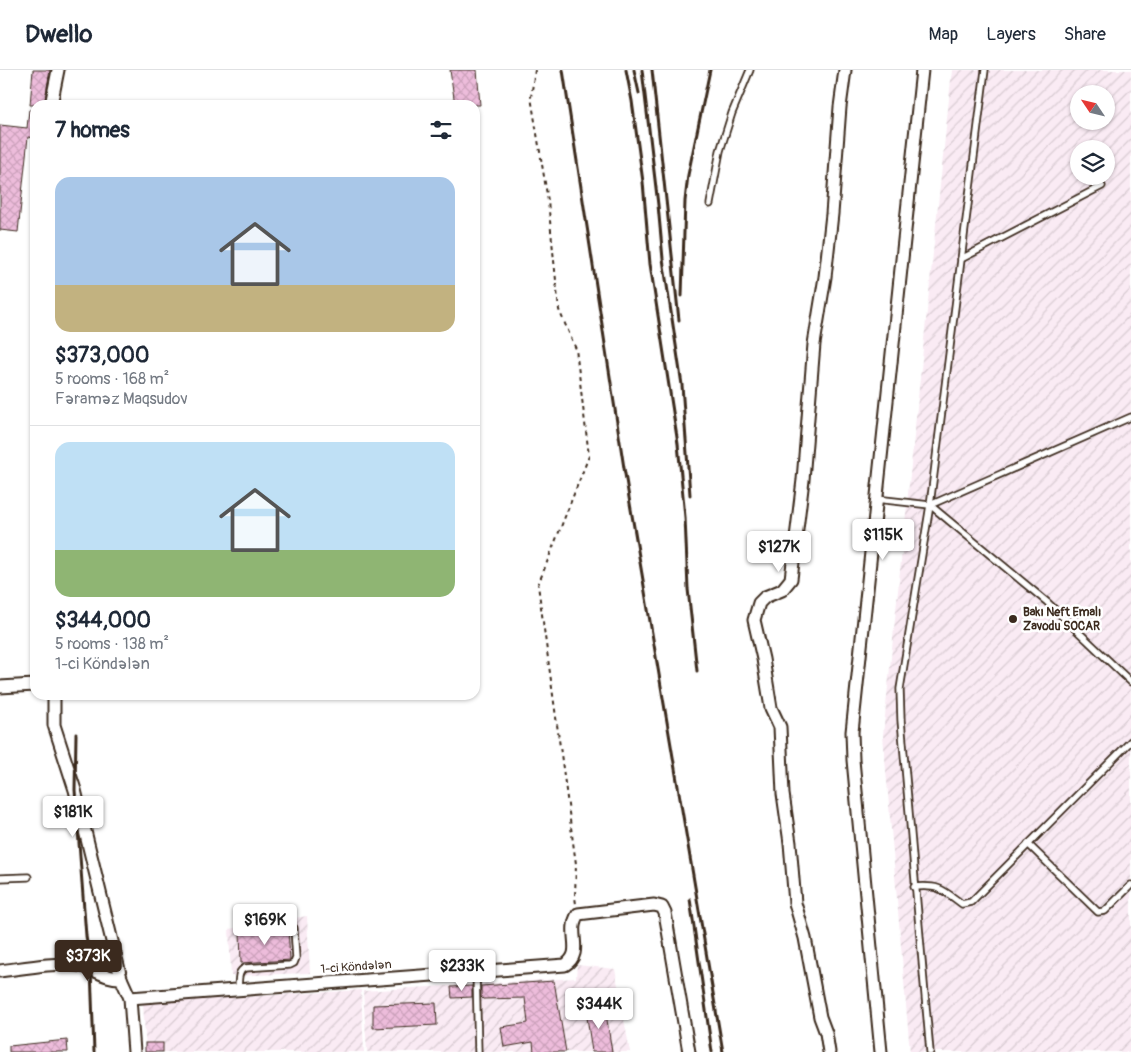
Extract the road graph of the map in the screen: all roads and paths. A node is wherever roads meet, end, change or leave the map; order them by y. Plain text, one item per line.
1 (58, 70) edge
2 (535, 70) edge
3 (750, 70) edge
4 (845, 70) edge
5 (922, 70) edge
6 (985, 70) edge
7 (52, 100) edge
8 (1102, 186) dead end
9 (710, 204) dead end
10 (961, 259) junction
11 (1131, 416) edge
12 (876, 499) junction
13 (930, 505) junction
14 (1131, 682) edge
15 (30, 685) edge
16 (0, 688) edge
17 (54, 700) edge
18 (1131, 741) edge
19 (1028, 844) junction
20 (28, 877) dead end
21 (0, 878) edge
22 (1131, 885) edge
23 (914, 887) junction
24 (578, 914) junction
25 (294, 928) dead end
26 (0, 970) edge
27 (476, 972) junction
28 (121, 978) junction
29 (238, 989) junction
30 (130, 998) junction
31 (134, 1052) edge
32 (478, 1052) edge
33 (689, 1052) edge
34 (829, 1052) edge
35 (881, 1052) edge
36 (930, 1052) edge

1 - 7 street
2 - 24 path
3 - 9 lane
4 - 34 street
5 - 12 street
6 - 10 lane
8 - 10 lane
10 - 13 lane
11 - 13 lane
12 - 13 lane
12 - 35 street
13 - 14 lane
13 - 23 lane
15 - 16 street
17 - 28 street
18 - 19 lane
19 - 22 lane
19 - 23 lane
20 - 21 lane
23 - 36 lane
24 - 27 street, 1-ci Köndələn
24 - 33 street
25 - 29 lane
26 - 28 street
27 - 29 street, 1-ci Köndələn
27 - 32 lane
28 - 30 street
29 - 30 street, 1-ci Köndələn
30 - 31 street

